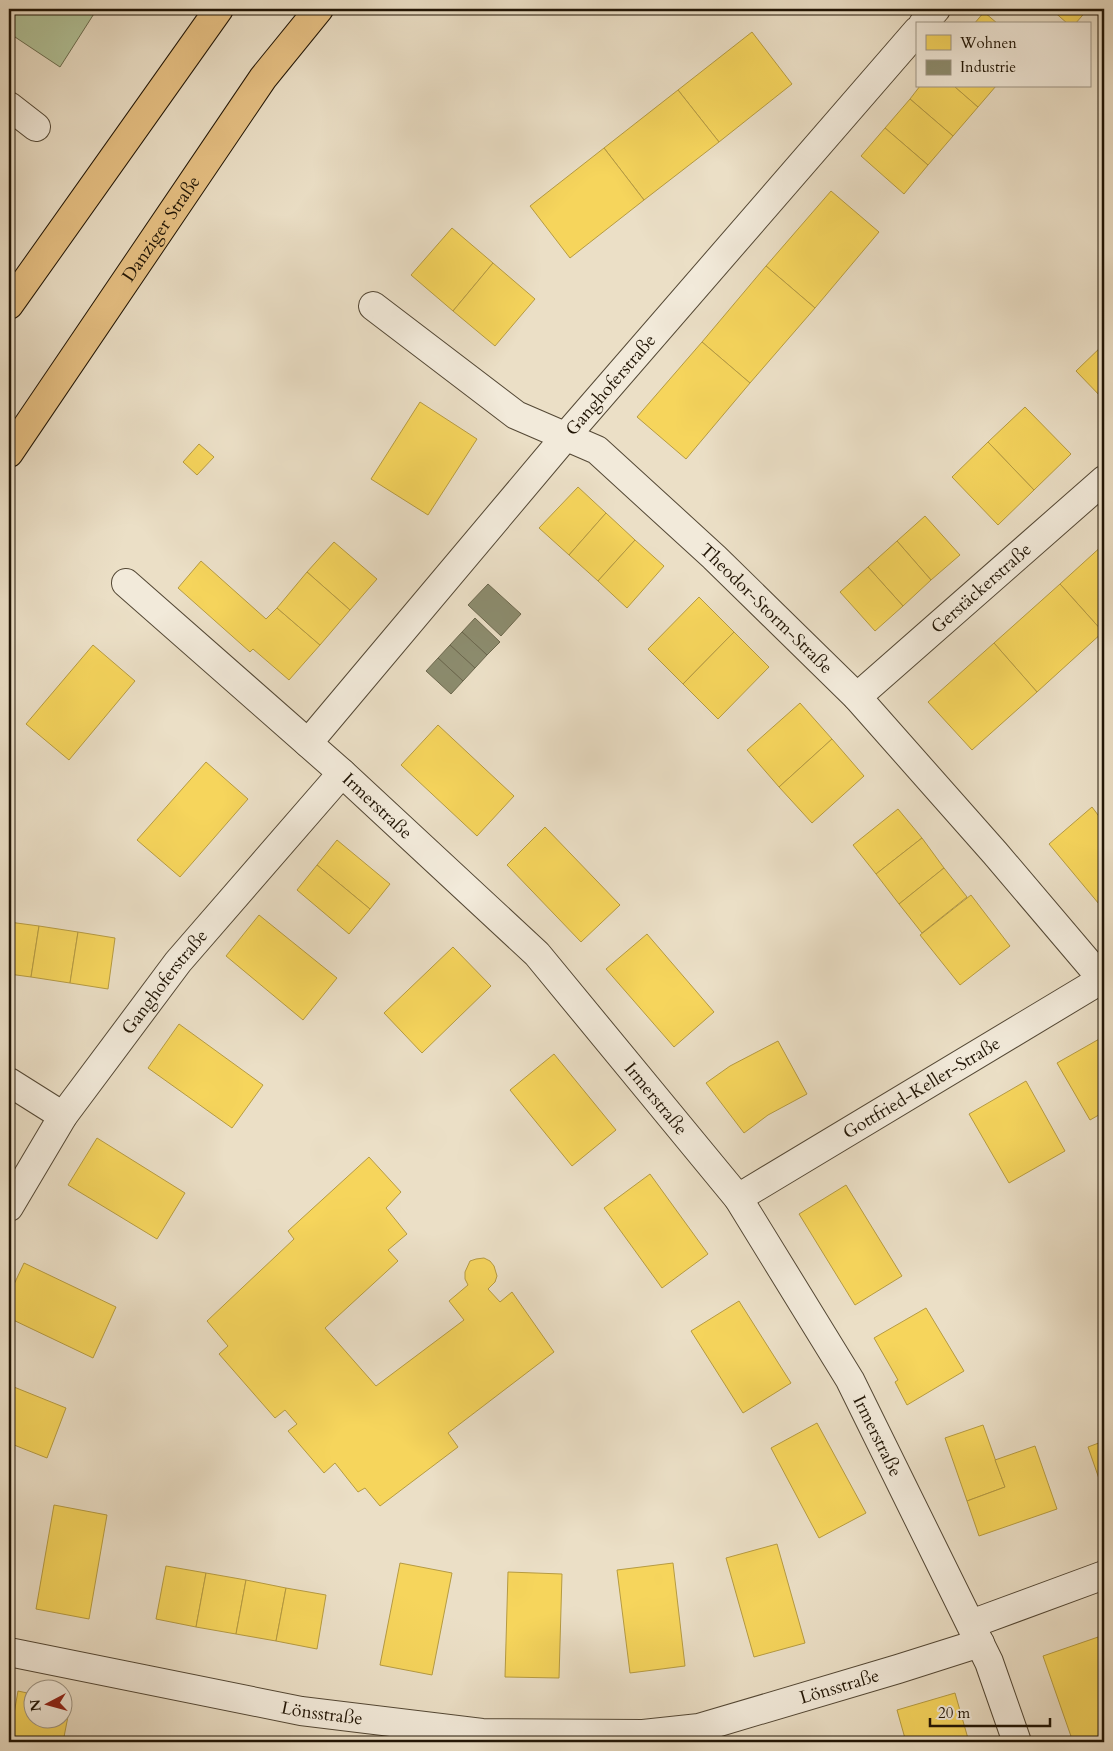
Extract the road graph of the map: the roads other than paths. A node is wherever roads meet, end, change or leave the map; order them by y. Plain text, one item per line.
1 (219, 9) edge
2 (319, 9) edge
3 (936, 9) edge
4 (925, 22) edge
5 (916, 32) edge
6 (9, 106) edge
7 (36, 127) dead end
8 (9, 305) edge
9 (373, 306) dead end
10 (566, 436) junction
11 (9, 452) edge
12 (1104, 480) edge
13 (126, 583) dead end
14 (857, 697) junction
15 (308, 743) junction
16 (342, 773) junction
17 (1103, 979) edge
18 (9, 1082) edge
19 (63, 1116) junction
20 (738, 1198) junction
21 (9, 1207) edge
22 (1104, 1575) edge
23 (976, 1634) junction
24 (9, 1652) edge
25 (699, 1728) junction
26 (481, 1737) edge
27 (671, 1742) edge
28 (1017, 1742) edge

1 - 8 highway
2 - 11 highway, Danziger Straße
3 - 4 street
5 - 10 street, Ganghoferstraße
6 - 7 street
9 - 10 street, Theodor-Storm-Straße
10 - 14 street, Theodor-Storm-Straße
10 - 15 street, Ganghoferstraße
12 - 14 street, Gerstäckerstraße
13 - 15 street, Irmerstraße
14 - 17 street, Theodor-Storm-Straße
15 - 16 street, Irmerstraße
16 - 19 street, Ganghoferstraße
16 - 20 street, Irmerstraße
17 - 20 street, Gottfried-Keller-Straße
18 - 19 street
19 - 21 street, Ganghoferstraße
20 - 23 street, Irmerstraße
22 - 23 street, Lönsstraße
23 - 25 street, Lönsstraße
23 - 28 street, Irmerstraße
24 - 26 street, Lönsstraße
25 - 26 street, Lönsstraße
25 - 27 street, Lönsstraße

